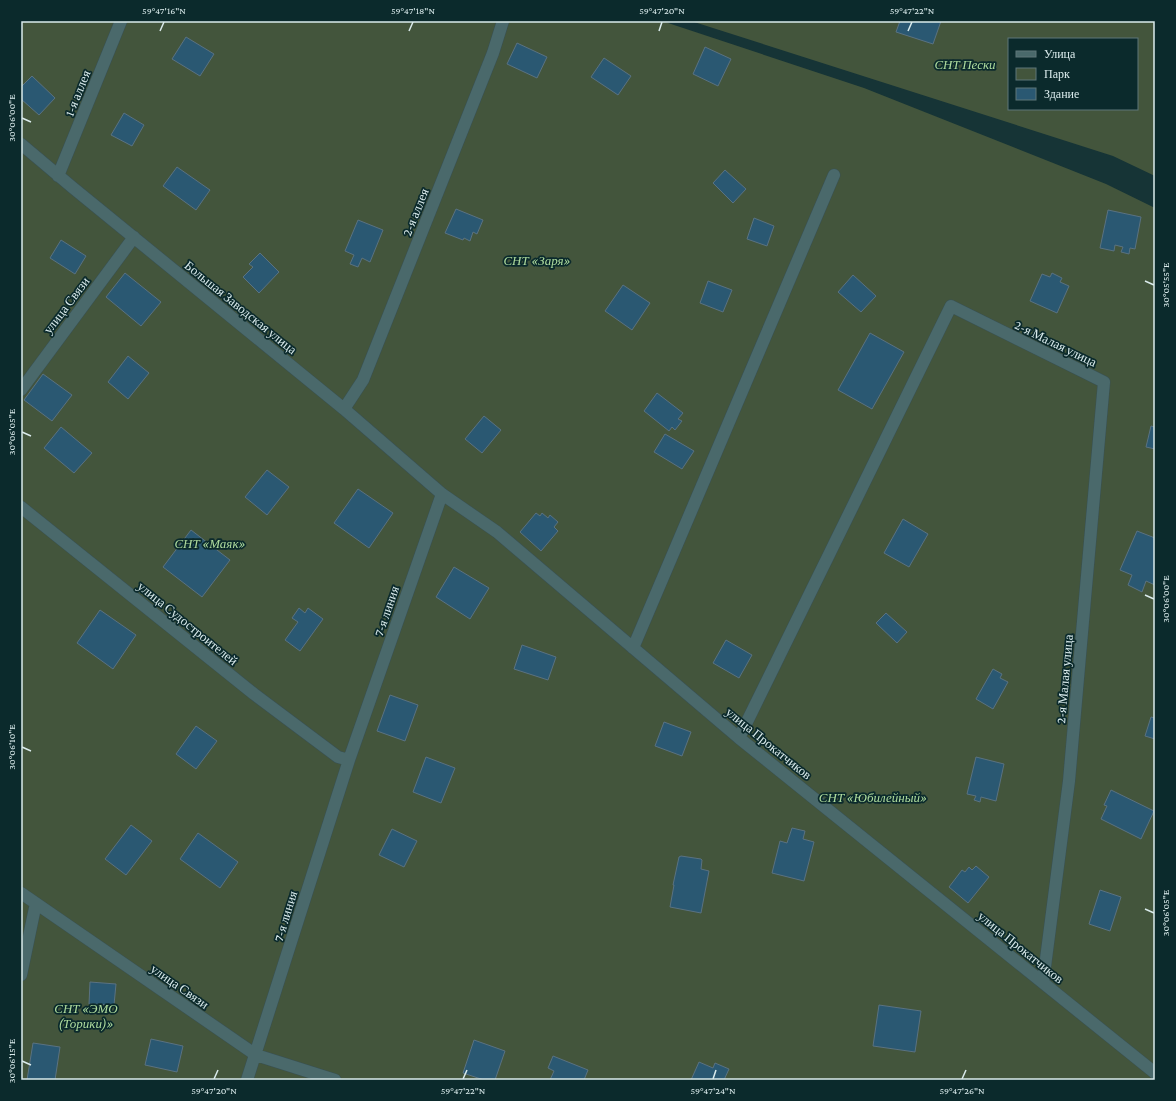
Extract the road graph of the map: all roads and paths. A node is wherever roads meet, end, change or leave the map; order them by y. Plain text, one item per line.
1 (121, 21) edge
2 (503, 21) edge
3 (21, 144) edge
4 (834, 175) dead end
5 (58, 176) junction
6 (134, 237) junction
7 (21, 390) edge
8 (344, 409) junction
9 (442, 494) junction
10 (21, 507) edge
11 (633, 648) junction
12 (739, 738) junction
13 (345, 758) junction
14 (21, 893) edge
15 (36, 903) junction
16 (21, 975) edge
17 (1043, 982) junction
18 (256, 1055) junction
19 (1155, 1073) edge
20 (248, 1080) edge
21 (335, 1080) edge

1 - 5 street, 1-я аллея
2 - 8 street, 2-я аллея
3 - 5 street, Большая Заводская улица
4 - 11 street
5 - 6 street, Большая Заводская улица
6 - 7 street, улица Связи
6 - 8 street, Большая Заводская улица
8 - 9 street, Большая Заводская улица
9 - 11 street, улица Прокатчиков
9 - 13 street, 7-я линия
10 - 13 street, улица Судостроителей
11 - 12 street, улица Прокатчиков
12 - 17 street, улица Прокатчиков
12 - 17 street, 2-я Малая улица
13 - 18 street, 7-я линия
14 - 15 street, улица Связи
15 - 16 street
15 - 18 street, улица Связи
17 - 19 street, улица Прокатчиков
18 - 20 street, 7-я линия
18 - 21 street, улица Связи

